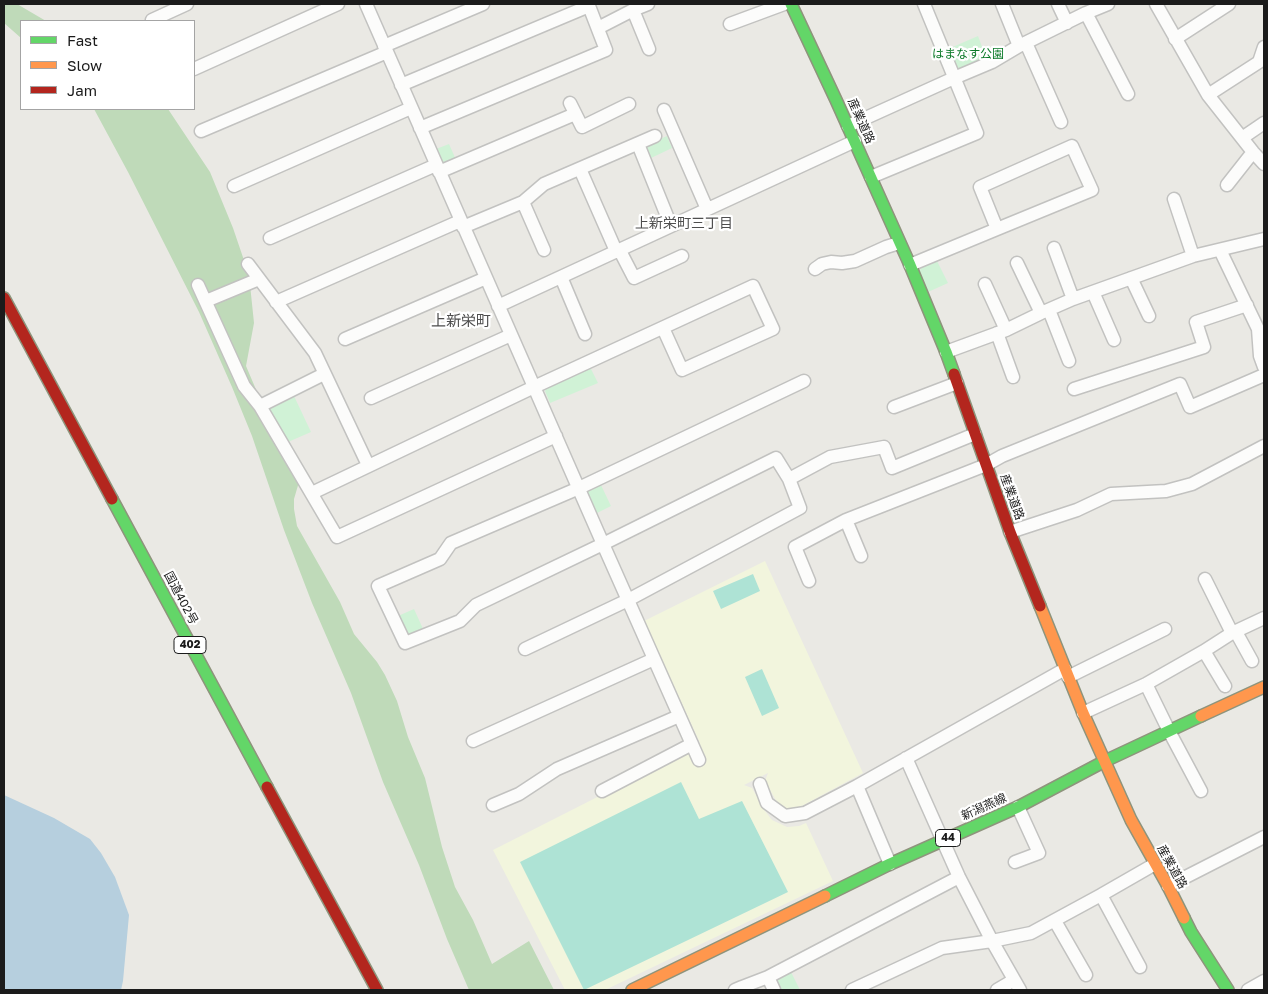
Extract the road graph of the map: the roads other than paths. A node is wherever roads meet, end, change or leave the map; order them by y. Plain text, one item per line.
1 (187, 4) edge
2 (338, 4) edge
3 (366, 4) edge
4 (483, 4) edge
5 (648, 4) edge
6 (784, 4) edge
7 (792, 4) edge
8 (924, 4) edge
9 (1002, 4) edge
10 (1058, 4) edge
11 (1108, 4) edge
12 (1156, 4) edge
13 (1229, 4) edge
14 (633, 10) junction
15 (1086, 13) junction
16 (152, 20) dead end
17 (1067, 23) junction
18 (730, 24) dead end
19 (598, 28) junction
20 (1175, 39) junction
21 (1023, 44) junction
22 (1264, 48) edge
23 (385, 49) junction
24 (649, 49) dead end
25 (195, 69) edge
26 (954, 78) junction
27 (401, 85) junction
28 (1128, 94) dead end
29 (1208, 95) junction
30 (629, 104) dead end
31 (411, 108) junction
32 (664, 110) dead end
33 (1061, 122) dead end
34 (1264, 123) edge
35 (848, 126) junction
36 (420, 128) junction
37 (202, 131) dead end
38 (655, 136) dead end
39 (1242, 138) junction
40 (855, 141) junction
41 (638, 144) junction
42 (1253, 152) junction
43 (1264, 164) edge
44 (437, 168) junction
45 (580, 169) junction
46 (871, 177) junction
47 (1227, 185) dead end
48 (234, 186) dead end
49 (1174, 199) dead end
50 (523, 202) junction
51 (707, 209) junction
52 (462, 224) junction
53 (671, 226) junction
54 (997, 229) junction
55 (270, 238) dead end
56 (1264, 239) edge
57 (899, 243) junction
58 (1054, 248) dead end
59 (544, 250) dead end
60 (618, 250) junction
61 (1220, 250) junction
62 (682, 256) dead end
63 (1193, 256) junction
64 (1017, 263) dead end
65 (248, 264) dead end
66 (910, 264) junction
67 (815, 269) dead end
68 (561, 276) junction
69 (486, 278) junction
70 (1131, 278) junction
71 (259, 279) junction
72 (985, 284) dead end
73 (198, 285) dead end
74 (1093, 292) junction
75 (4, 298) edge
76 (1073, 300) junction
77 (206, 301) junction
78 (276, 302) junction
79 (1247, 305) junction
80 (498, 306) junction
81 (1045, 311) junction
82 (1149, 316) dead end
83 (663, 328) junction
84 (1001, 331) junction
85 (585, 334) dead end
86 (511, 335) junction
87 (345, 339) dead end
88 (1114, 340) dead end
89 (946, 352) junction
90 (1069, 361) dead end
91 (1264, 368) edge
92 (324, 374) junction
93 (1264, 375) edge
94 (1013, 377) dead end
95 (804, 381) dead end
96 (957, 383) junction
97 (534, 386) junction
98 (1074, 389) dead end
99 (371, 398) dead end
100 (260, 406) junction
101 (894, 407) dead end
102 (975, 434) junction
103 (556, 436) junction
104 (1264, 446) edge
105 (368, 465) junction
106 (986, 466) junction
107 (789, 479) junction
108 (579, 488) junction
109 (312, 493) junction
110 (846, 520) junction
111 (1010, 532) junction
112 (603, 544) junction
113 (861, 556) dead end
114 (1205, 578) dead end
115 (809, 581) dead end
116 (628, 600) junction
117 (1264, 618) edge
118 (1165, 629) dead end
119 (1234, 633) junction
120 (525, 649) dead end
121 (1204, 651) junction
122 (654, 659) junction
123 (1252, 661) dead end
124 (1067, 673) junction
125 (1146, 684) junction
126 (1225, 686) dead end
127 (1264, 686) edge
128 (1082, 713) junction
129 (679, 716) junction
130 (1169, 731) junction
131 (473, 741) dead end
132 (692, 744) junction
133 (906, 758) junction
134 (699, 760) dead end
135 (1105, 761) junction
136 (760, 784) dead end
137 (856, 786) junction
138 (602, 790) dead end
139 (1200, 791) dead end
140 (493, 805) dead end
141 (1018, 807) junction
142 (1264, 839) edge
143 (943, 841) junction
144 (1015, 862) dead end
145 (890, 864) junction
146 (1155, 864) junction
147 (959, 877) junction
148 (1168, 886) junction
149 (1101, 895) junction
150 (1055, 921) junction
151 (992, 941) junction
152 (1140, 967) dead end
153 (1086, 975) dead end
154 (768, 977) junction
155 (1264, 981) edge
156 (1017, 985) edge
157 (1222, 988) edge
158 (377, 990) edge
159 (632, 990) edge
160 (735, 990) edge
161 (774, 990) edge
162 (852, 990) edge
163 (997, 990) edge
164 (1248, 990) edge

1 - 16 street
2 - 25 street
3 - 23 street
4 - 23 street
5 - 14 street
6 - 18 street
7 - 35 main road, 産業道路
8 - 26 street
9 - 21 street
10 - 17 street
11 - 15 street
12 - 20 street
13 - 20 street
14 - 19 street
14 - 24 street
15 - 17 street
15 - 28 street
17 - 21 street
19 - 27 street
19 - 36 street
20 - 29 street
21 - 26 street
21 - 33 street
22 - 29 street
23 - 27 street
23 - 37 street
26 - 35 street
26 - 46 street
27 - 31 street
29 - 39 street
30 - 44 street
31 - 36 street
31 - 48 street
32 - 51 street
34 - 39 street
35 - 40 main road, 産業道路
36 - 44 street
38 - 41 street
39 - 42 street
40 - 46 main road, 産業道路
40 - 51 street
41 - 45 street
41 - 53 street
42 - 43 street
42 - 47 street
44 - 52 street
44 - 55 street
45 - 50 street
45 - 60 street
46 - 57 main road, 産業道路
49 - 63 street
50 - 52 street
50 - 59 street
51 - 53 street
52 - 69 street
52 - 78 street
53 - 60 street
54 - 54 street
54 - 66 street
56 - 61 street
57 - 66 main road, 産業道路
57 - 67 street
58 - 76 street
60 - 62 street
60 - 68 street
61 - 63 street
61 - 79 street
63 - 70 street
64 - 81 street
65 - 71 street
66 - 89 main road, 産業道路
68 - 80 street
68 - 85 street
69 - 80 street
69 - 87 street
70 - 74 street
70 - 82 street
71 - 77 street
71 - 78 street
72 - 84 street
73 - 77 street
74 - 76 street
74 - 88 street
75 - 158 main road, 国道402号 / 402
76 - 81 street
77 - 100 street
78 - 92 street
79 - 91 street
79 - 98 street
80 - 86 street
81 - 84 street
81 - 90 street
83 - 83 street
83 - 97 street
84 - 89 street
84 - 94 street
86 - 97 street
86 - 99 street
89 - 96 main road, 産業道路
92 - 100 street
92 - 105 street
93 - 106 street
95 - 108 street
96 - 101 street
96 - 102 main road, 産業道路
97 - 103 street
97 - 105 street
100 - 109 street
102 - 106 main road, 産業道路
102 - 107 street
103 - 108 street
103 - 109 street
104 - 111 street
105 - 109 street
106 - 110 street
106 - 111 main road, 産業道路
107 - 112 street
107 - 116 street
108 - 112 street
108 - 112 street
110 - 113 street
110 - 115 street
111 - 124 main road, 産業道路
112 - 116 street
114 - 119 street
116 - 120 street
116 - 122 street
117 - 119 street
118 - 124 street
119 - 121 street
119 - 123 street
121 - 125 street
121 - 126 street
122 - 129 street
122 - 131 street
124 - 128 main road, 産業道路
124 - 133 street
125 - 128 street
125 - 130 street
127 - 130 main road, 新潟燕線 / 44
128 - 135 main road, 産業道路
129 - 132 street
129 - 140 street
130 - 135 main road, 新潟燕線 / 44
130 - 139 street
132 - 134 street
132 - 138 street
133 - 137 street
133 - 143 street
135 - 141 main road, 新潟燕線 / 44
135 - 146 main road, 産業道路
136 - 137 street
137 - 145 street
141 - 143 main road, 新潟燕線 / 44
141 - 144 street
142 - 148 street
143 - 145 main road, 新潟燕線 / 44
143 - 147 street
145 - 159 main road, 新潟燕線 / 44
146 - 148 main road, 産業道路
146 - 149 street
147 - 151 street
147 - 154 street
148 - 157 main road, 産業道路
149 - 150 street
149 - 152 street
150 - 151 street
150 - 153 street
151 - 156 street
151 - 162 street
154 - 160 street
154 - 161 street
155 - 164 street
156 - 163 street

